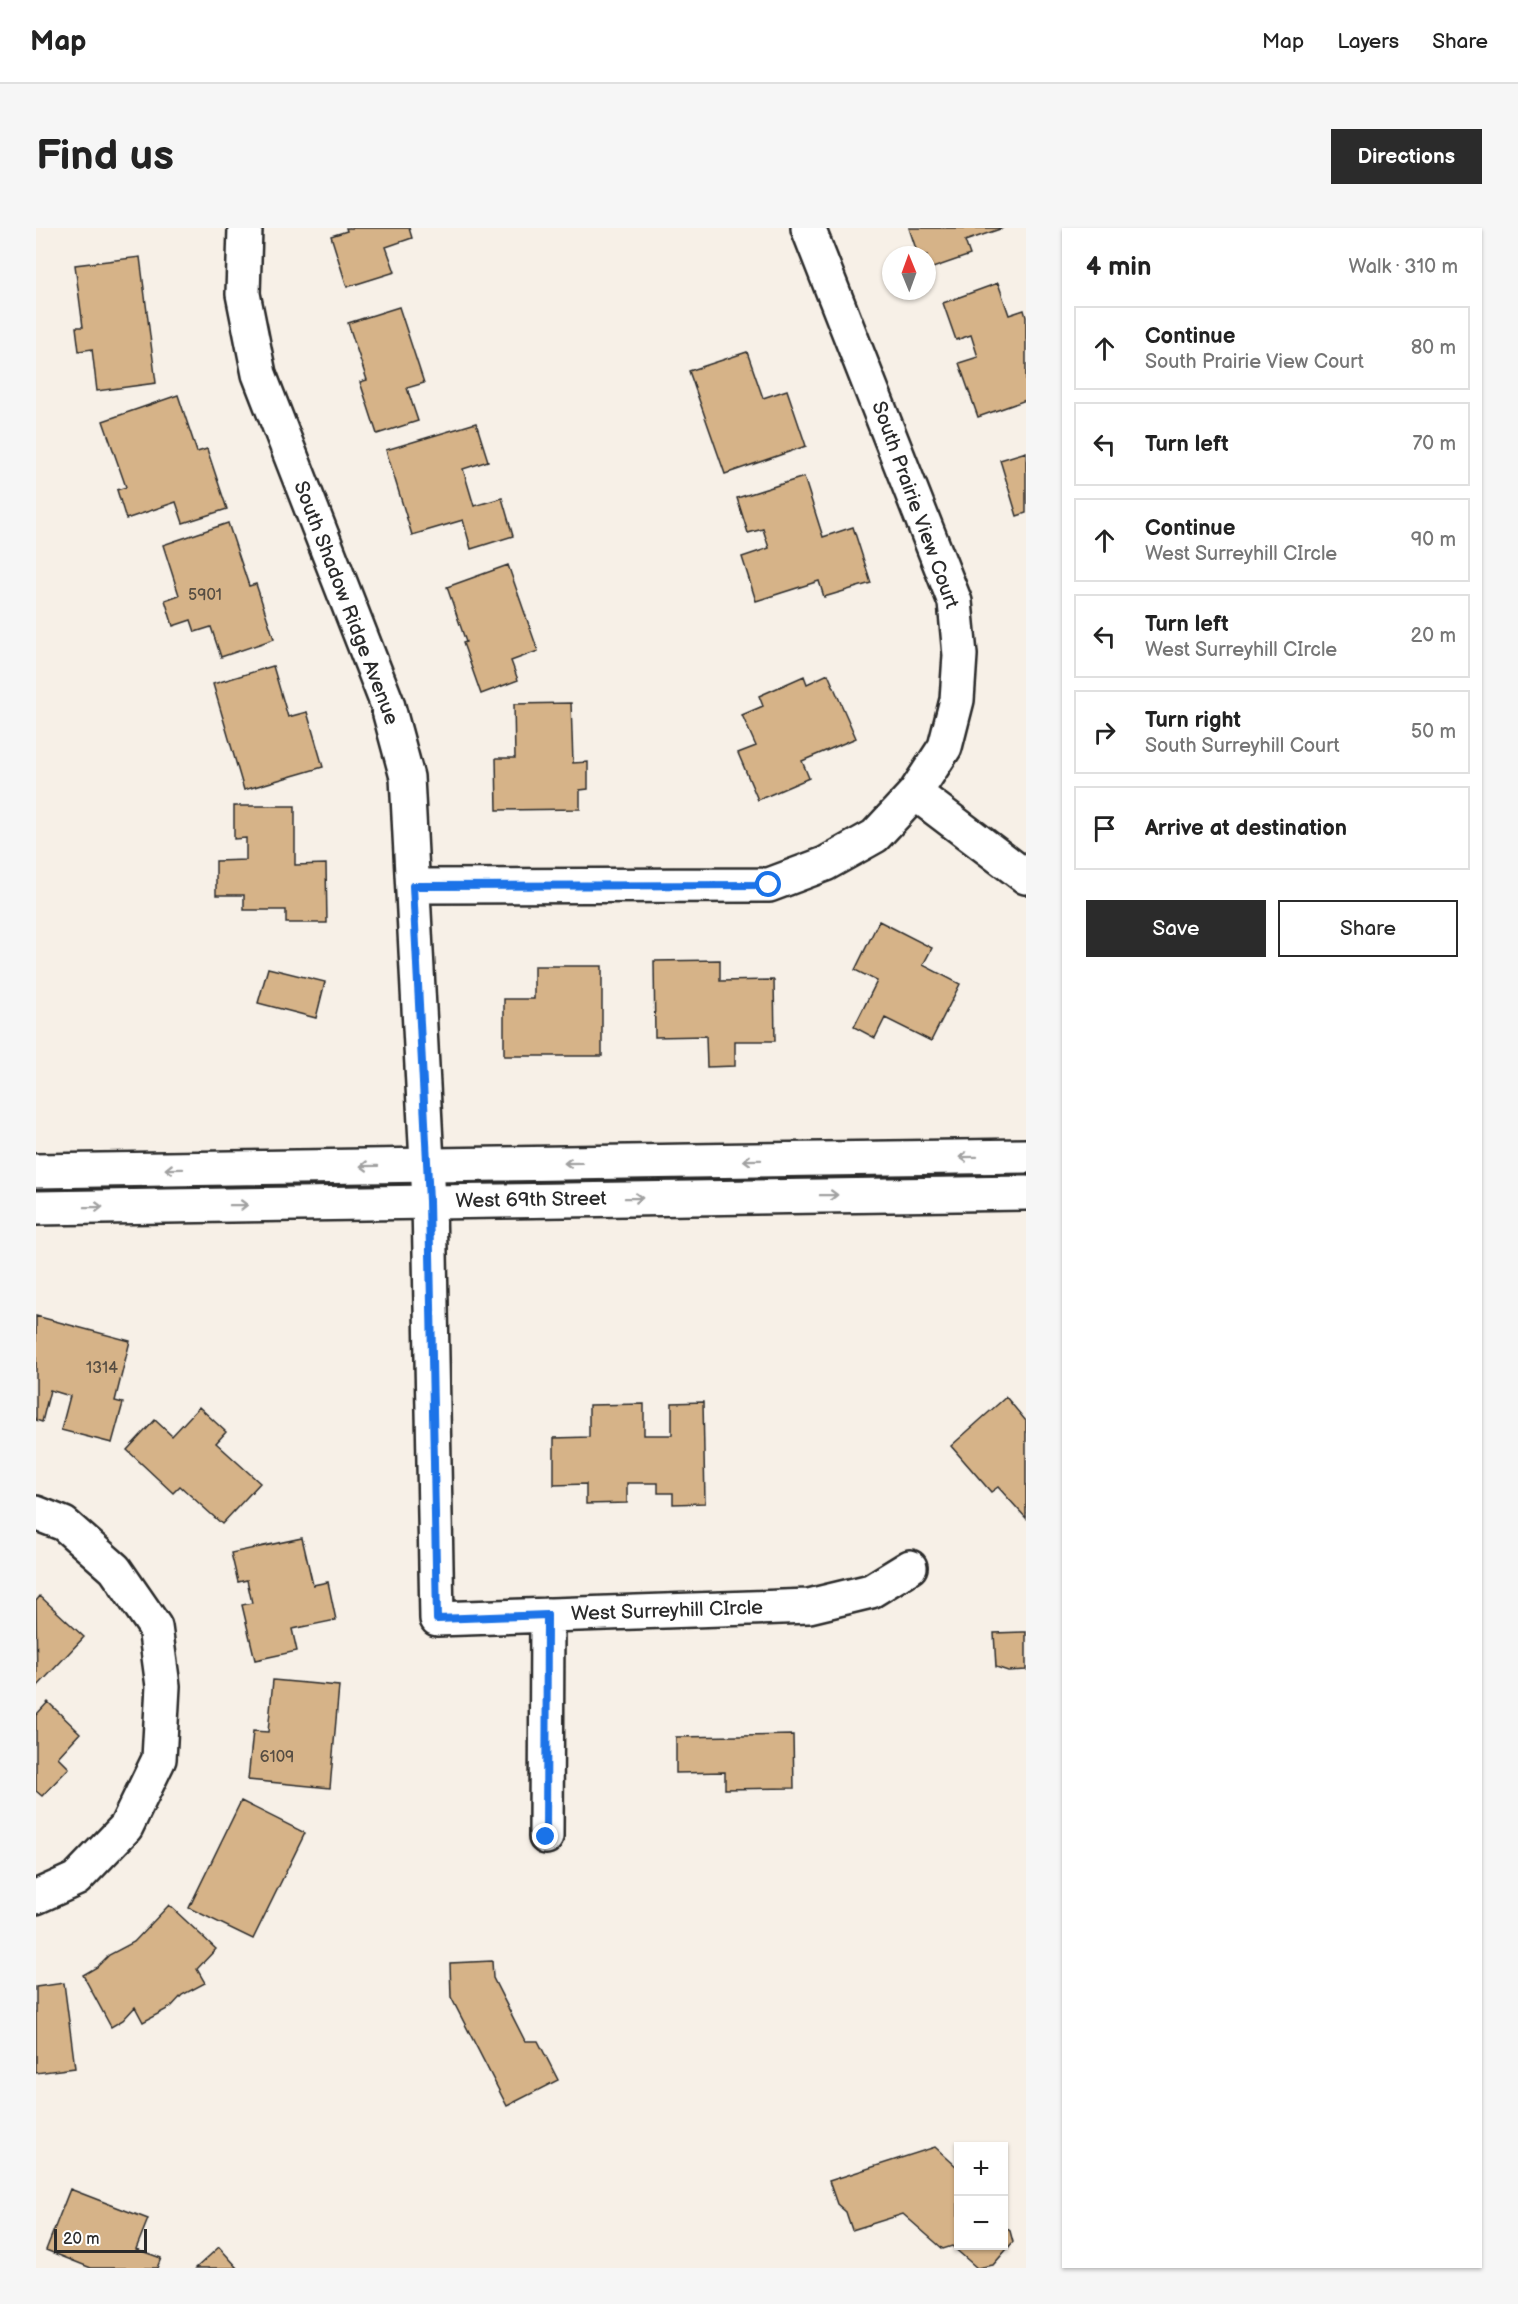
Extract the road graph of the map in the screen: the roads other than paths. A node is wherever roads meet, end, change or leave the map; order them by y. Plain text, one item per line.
1 (245, 228) edge
2 (808, 228) edge
3 (915, 793) junction
4 (1026, 877) edge
5 (413, 886) junction
6 (1026, 1156) edge
7 (427, 1165) junction
8 (36, 1171) edge
9 (1026, 1192) edge
10 (429, 1201) junction
11 (36, 1208) edge
12 (36, 1513) edge
13 (910, 1567) dead end
14 (547, 1615) junction
15 (546, 1837) dead end
16 (36, 1897) edge

1 - 5 street, South Shadow Ridge Avenue
2 - 3 street, South Prairie View Court
3 - 4 street
3 - 5 street, South Prairie View Court
5 - 7 street, South Shadow Ridge Avenue
6 -> 7 street, West 69th Street
7 -> 8 street, West 69th Street
7 - 10 street, South Shadow Ridge Avenue
10 -> 9 street, West 69th Street
11 -> 10 street, West 69th Street
10 - 14 street, West Surreyhill CIrcle
12 - 16 street
13 - 14 street, West Surreyhill CIrcle
14 - 15 street

